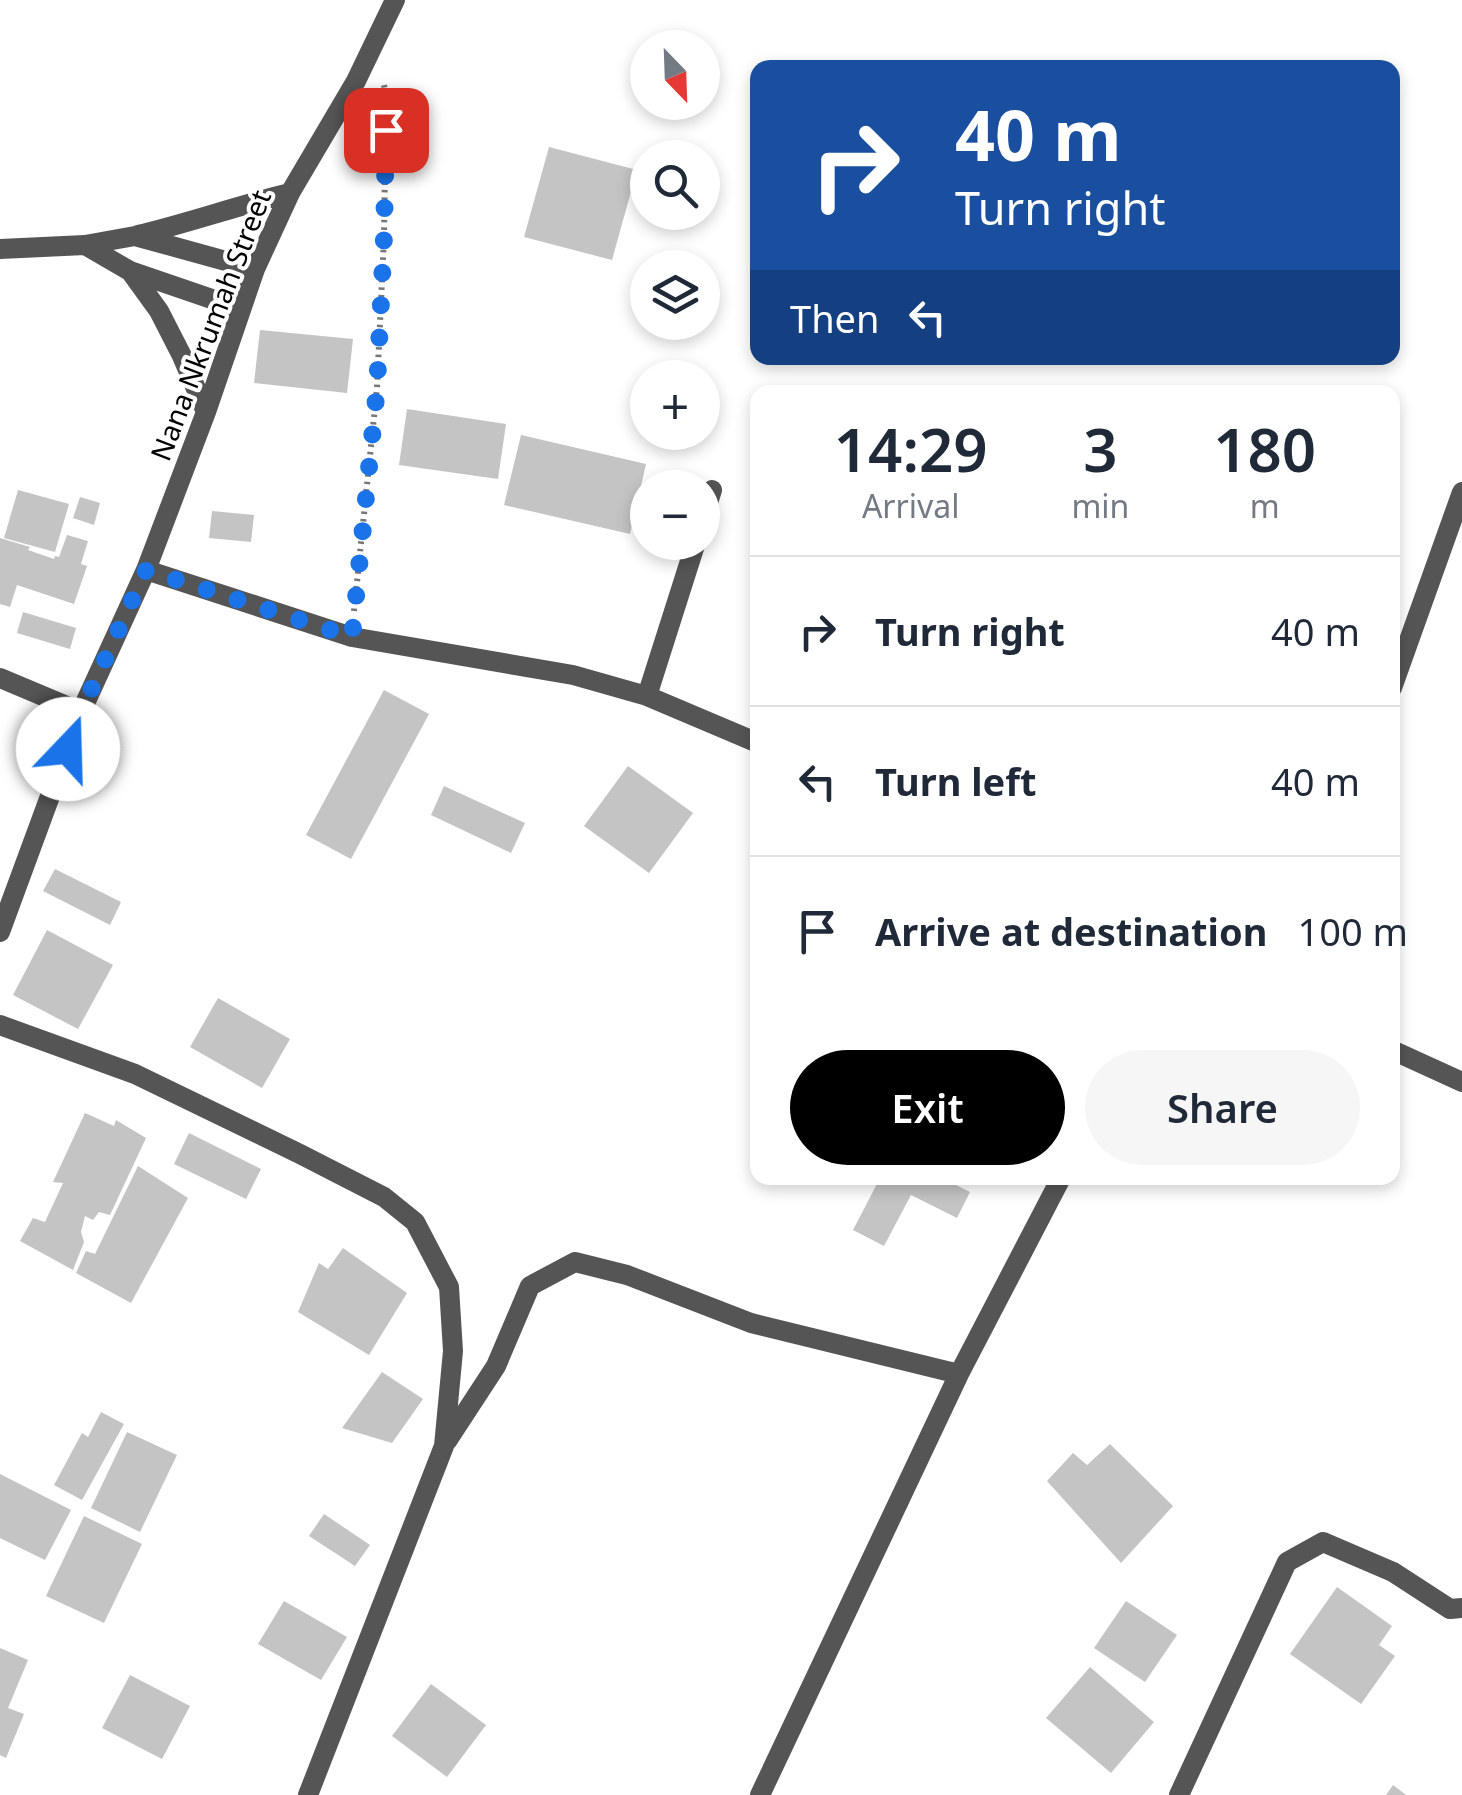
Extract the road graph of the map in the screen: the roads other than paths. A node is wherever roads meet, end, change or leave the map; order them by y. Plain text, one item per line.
1 (395, 0) edge
2 (290, 193) junction
3 (135, 236) junction
4 (85, 245) junction
5 (0, 249) edge
6 (255, 270) junction
7 (130, 271) junction
8 (240, 310) junction
9 (206, 412) junction
10 (1462, 492) edge
11 (690, 560) edge
12 (146, 570) junction
13 (1400, 666) edge
14 (0, 678) edge
15 (647, 696) junction
16 (81, 712) junction
17 (750, 740) edge
18 (0, 932) edge
19 (0, 1025) edge
20 (1400, 1054) edge
21 (1462, 1082) edge
22 (1057, 1185) edge
23 (959, 1374) junction
24 (444, 1446) junction
25 (1462, 1608) edge
26 (308, 1795) edge
27 (760, 1795) edge
28 (1179, 1795) edge

1 - 2 street, Nana Nkrumah Street
2 - 3 street
2 - 6 street, Nana Nkrumah Street
3 - 4 street
3 - 6 street
4 - 5 street
4 - 7 street
6 - 8 street, Nana Nkrumah Street
7 - 8 street
7 - 9 street
8 - 9 street, Nana Nkrumah Street
9 - 12 street, Nana Nkrumah Street
10 - 13 street
11 - 15 street
12 - 15 street
12 - 16 street, Nana Nkrumah Street
14 - 16 street
15 - 17 street
16 - 18 street, Nana Nkrumah Street
19 - 24 street
20 - 21 street
22 - 23 street
23 - 24 street
23 - 27 street
24 - 26 street
25 - 28 street

